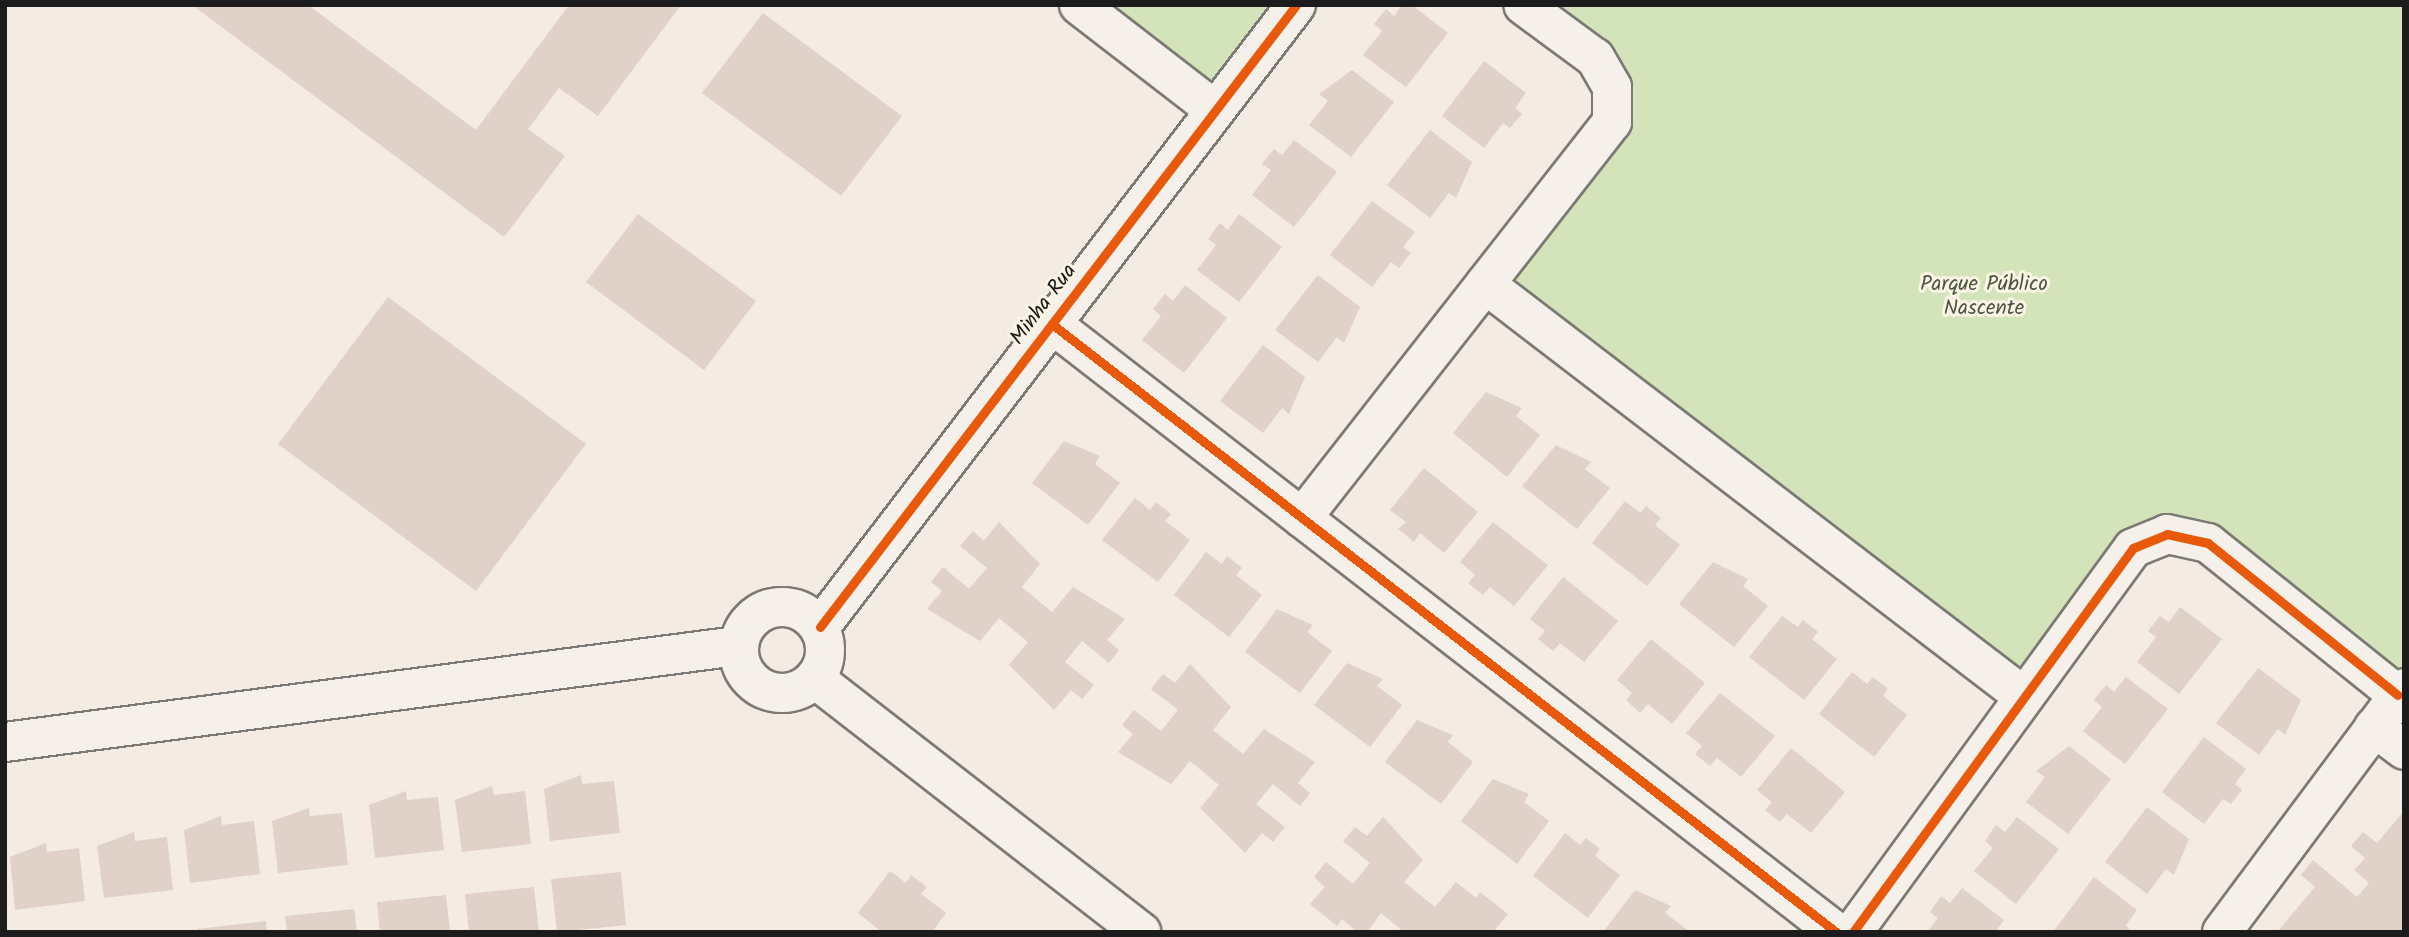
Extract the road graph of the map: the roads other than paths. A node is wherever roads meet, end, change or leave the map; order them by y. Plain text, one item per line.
1 (1079, 5) edge
2 (1296, 5) edge
3 (1522, 5) edge
4 (1215, 110) junction
5 (1485, 284) junction
6 (1052, 324) junction
7 (1302, 518) junction
8 (820, 627) junction
9 (737, 646) junction
10 (816, 679) junction
11 (2401, 691) edge
12 (2023, 696) junction
13 (2374, 727) junction
14 (5, 741) edge
15 (2404, 750) edge
16 (1141, 932) edge
17 (1836, 932) edge
18 (1853, 932) edge
19 (2222, 932) edge

1 - 4 street
2 - 4 street, Minha Rua
3 - 5 street
4 - 6 street, Minha Rua
5 - 7 street
5 - 12 street
6 - 7 street
6 - 8 street, Minha Rua
7 - 17 street
8 - 9 street
8 - 10 street
9 - 10 street
9 - 14 street
10 - 16 street
11 - 12 street
11 - 13 street
12 - 18 street
13 - 15 street
13 - 19 street

